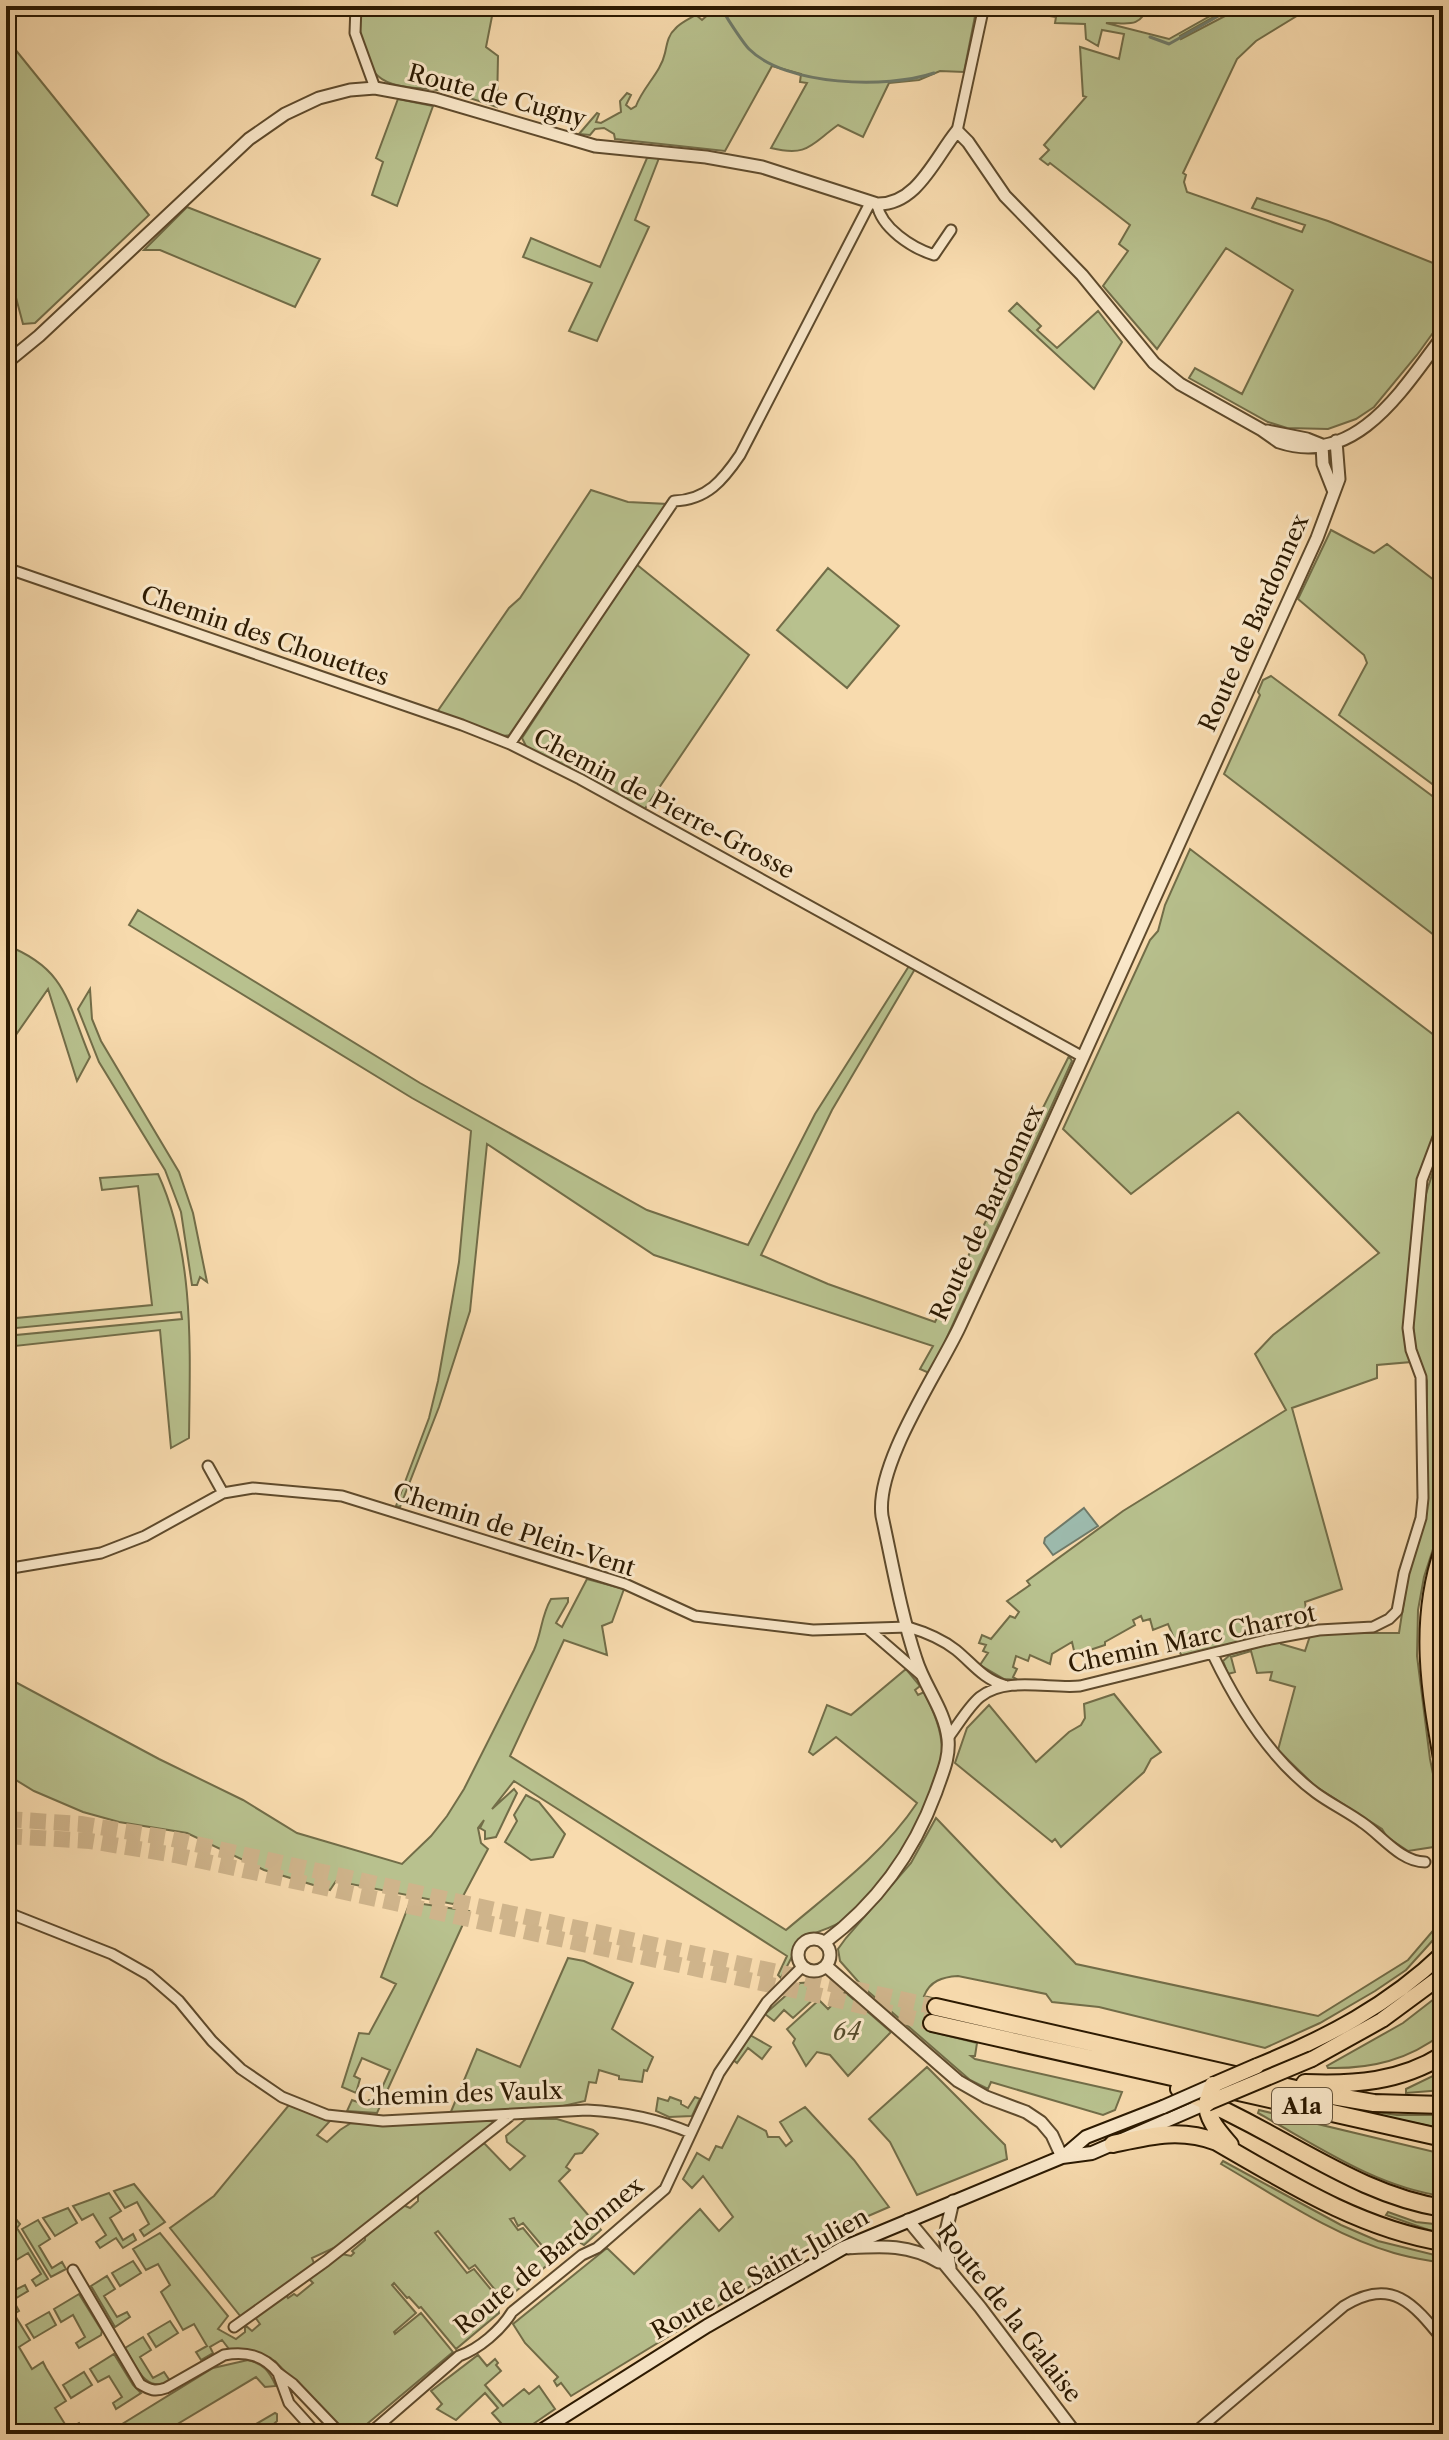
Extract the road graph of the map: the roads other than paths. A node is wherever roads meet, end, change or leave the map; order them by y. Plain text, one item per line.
1 (356, 6) edge
2 (984, 6) edge
3 (375, 88) junction
4 (957, 131) junction
5 (873, 203) junction
6 (951, 230) dead end
7 (1443, 336) edge
8 (6, 363) edge
9 (1336, 441) junction
10 (1322, 445) junction
11 (1334, 492) junction
12 (6, 568) edge
13 (510, 744) junction
14 (1083, 1057) junction
15 (1443, 1124) edge
16 (208, 1466) dead end
17 (223, 1493) junction
18 (1443, 1550) edge
19 (6, 1569) edge
20 (908, 1627) junction
21 (868, 1629) junction
22 (1213, 1655) junction
23 (921, 1674) junction
24 (1004, 1685) junction
25 (948, 1738) junction
26 (1443, 1764) edge
27 (1425, 1862) dead end
28 (6, 1912) edge
29 (824, 1943) junction
30 (1443, 1953) edge
31 (826, 1966) junction
32 (802, 1967) junction
33 (1443, 1975) edge
34 (1443, 2055) edge
35 (1137, 2070) junction
36 (1255, 2081) junction
37 (1213, 2085) junction
38 (1207, 2103) junction
39 (1443, 2105) edge
40 (511, 2115) junction
41 (691, 2133) junction
42 (1443, 2138) edge
43 (1113, 2144) junction
44 (1062, 2157) junction
45 (1249, 2161) junction
46 (953, 2201) junction
47 (1443, 2208) edge
48 (908, 2220) junction
49 (1443, 2242) edge
50 (843, 2248) junction
51 (950, 2268) junction
52 (73, 2270) dead end
53 (234, 2327) dead end
54 (1443, 2340) edge
55 (278, 2373) junction
56 (317, 2434) edge
57 (335, 2434) edge
58 (369, 2434) edge
59 (536, 2434) edge
60 (1076, 2434) edge
61 (1193, 2434) edge

1 - 3 street
2 - 4 street
3 - 5 street, Route de Cugny
3 - 8 street, Route de Cugny
4 - 5 street
4 - 10 street
5 - 6 street
5 - 13 street, Chemin de Pierre-Grosse
7 - 9 street
9 - 10 street
9 - 11 street, Route de Bardonnex
10 - 11 street, Route de Bardonnex
11 - 14 street, Route de Bardonnex
12 - 13 street, Chemin des Chouettes
13 - 14 street, Chemin de Pierre-Grosse
14 - 20 street, Route de Bardonnex
15 - 22 street, Chemin Marc Charrot
16 - 17 street
17 - 19 street
17 - 21 street, Chemin de Plein-Vent
18 - 26 highway
20 - 21 street, Chemin de Plein-Vent
20 - 23 street, Route de Bardonnex
20 - 24 street
21 - 23 street
22 - 24 street, Chemin Marc Charrot
22 - 27 street
23 - 25 street, Route de Bardonnex
24 - 25 street
25 - 29 street, Route de Bardonnex
28 - 40 street, Chemin des Vaulx
29 - 31 street
29 - 32 street, Route de Bardonnex
30 - 37 main road, Route de Saint-Julien, bridge
31 - 32 street
31 - 44 street
32 - 41 street, Route de Bardonnex
33 - 38 main road, Route de Saint-Julien, bridge
34 - 36 highway, A1a
35 - 36 highway, A1a
35 - 42 highway, A1a
35 - 47 highway, A1a
36 - 39 highway, A1a
37 - 38 highway, bridge
37 - 44 main road, Route de Saint-Julien, bridge
38 - 43 main road, Route de Saint-Julien
38 - 45 highway
40 - 41 street, Chemin des Vaulx
40 - 53 street
41 - 58 street, Route de Bardonnex
43 - 44 main road, Route de Saint-Julien
43 - 45 highway
44 - 46 main road, Route de Saint-Julien
45 - 49 highway
46 - 48 main road, Route de Saint-Julien
46 - 51 street
48 - 50 main road, Route de Saint-Julien
48 - 51 street, Route de la Galaise
50 - 51 street
50 - 59 main road, Route de Saint-Julien
51 - 60 street, Route de la Galaise
52 - 55 street
54 - 61 street
55 - 56 street
55 - 57 street

